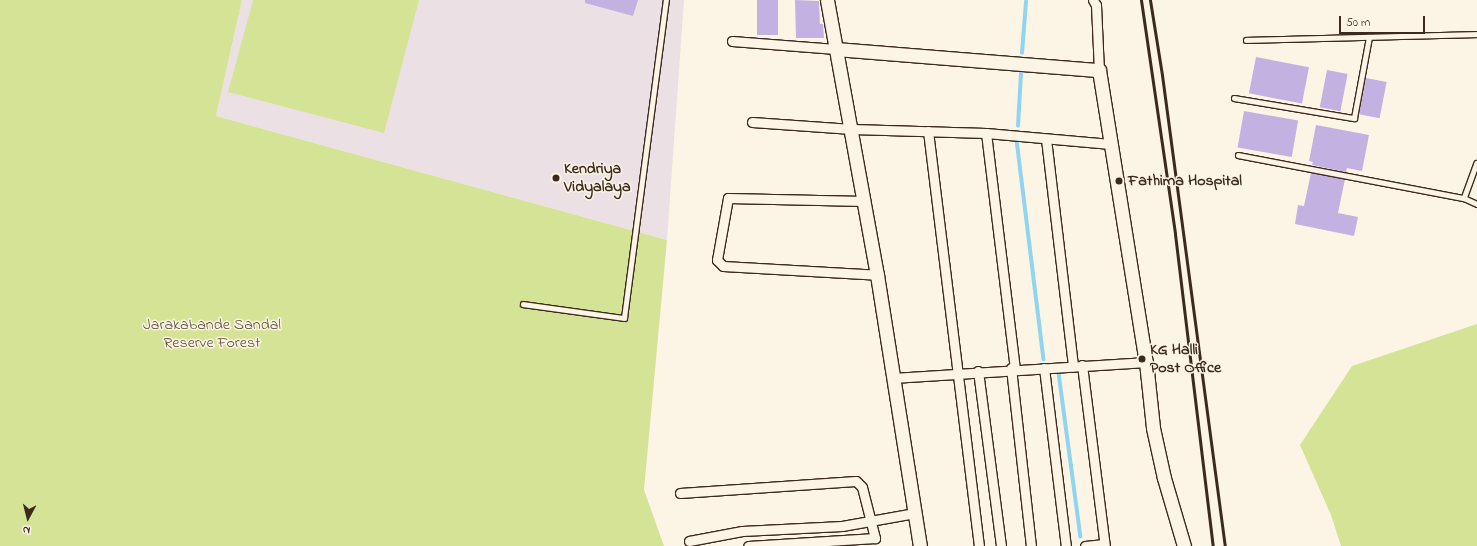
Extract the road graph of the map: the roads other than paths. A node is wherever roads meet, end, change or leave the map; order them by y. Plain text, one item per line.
1 (666, 0) edge
2 (827, 0) edge
3 (1093, 0) edge
4 (1477, 34) edge
5 (1369, 37) junction
6 (1246, 40) dead end
7 (732, 41) dead end
8 (836, 49) junction
9 (1099, 70) junction
10 (1234, 98) dead end
11 (752, 122) dead end
12 (852, 129) junction
13 (928, 132) junction
14 (986, 133) junction
15 (1046, 139) junction
16 (1111, 144) junction
17 (1238, 156) dead end
18 (1477, 163) edge
19 (1464, 198) junction
20 (864, 201) junction
21 (1477, 204) edge
22 (877, 275) junction
23 (523, 304) dead end
24 (1146, 362) junction
25 (1077, 366) junction
26 (1013, 368) junction
27 (1044, 368) junction
28 (978, 371) junction
29 (956, 373) junction
30 (893, 378) junction
31 (680, 493) dead end
32 (915, 513) junction
33 (872, 522) junction
34 (689, 541) dead end
35 (1105, 545) edge
36 (1180, 545) edge
37 (748, 546) edge
38 (920, 546) edge
39 (979, 546) edge
40 (1001, 546) edge
41 (1032, 546) edge
42 (1066, 546) edge
43 (1085, 546) edge

1 - 23 lane
2 - 8 street
3 - 9 street
4 - 5 lane
5 - 6 lane
5 - 10 lane
7 - 8 street
8 - 9 street
8 - 12 street
9 - 16 street
11 - 12 street
12 - 13 street
12 - 20 street
13 - 14 street
13 - 29 street
14 - 15 street
14 - 26 street
15 - 16 street
15 - 25 street
16 - 24 street
17 - 19 lane
18 - 19 lane
19 - 21 lane
20 - 22 street
20 - 22 street
22 - 30 street
24 - 25 street
24 - 36 street
25 - 27 street
25 - 35 street
26 - 27 street
26 - 28 street
26 - 41 street
27 - 42 street
28 - 29 street
28 - 40 street
29 - 30 street
29 - 39 street
30 - 32 street
31 - 33 street
32 - 33 street
32 - 38 street
33 - 34 street
33 - 37 street
35 - 43 street

